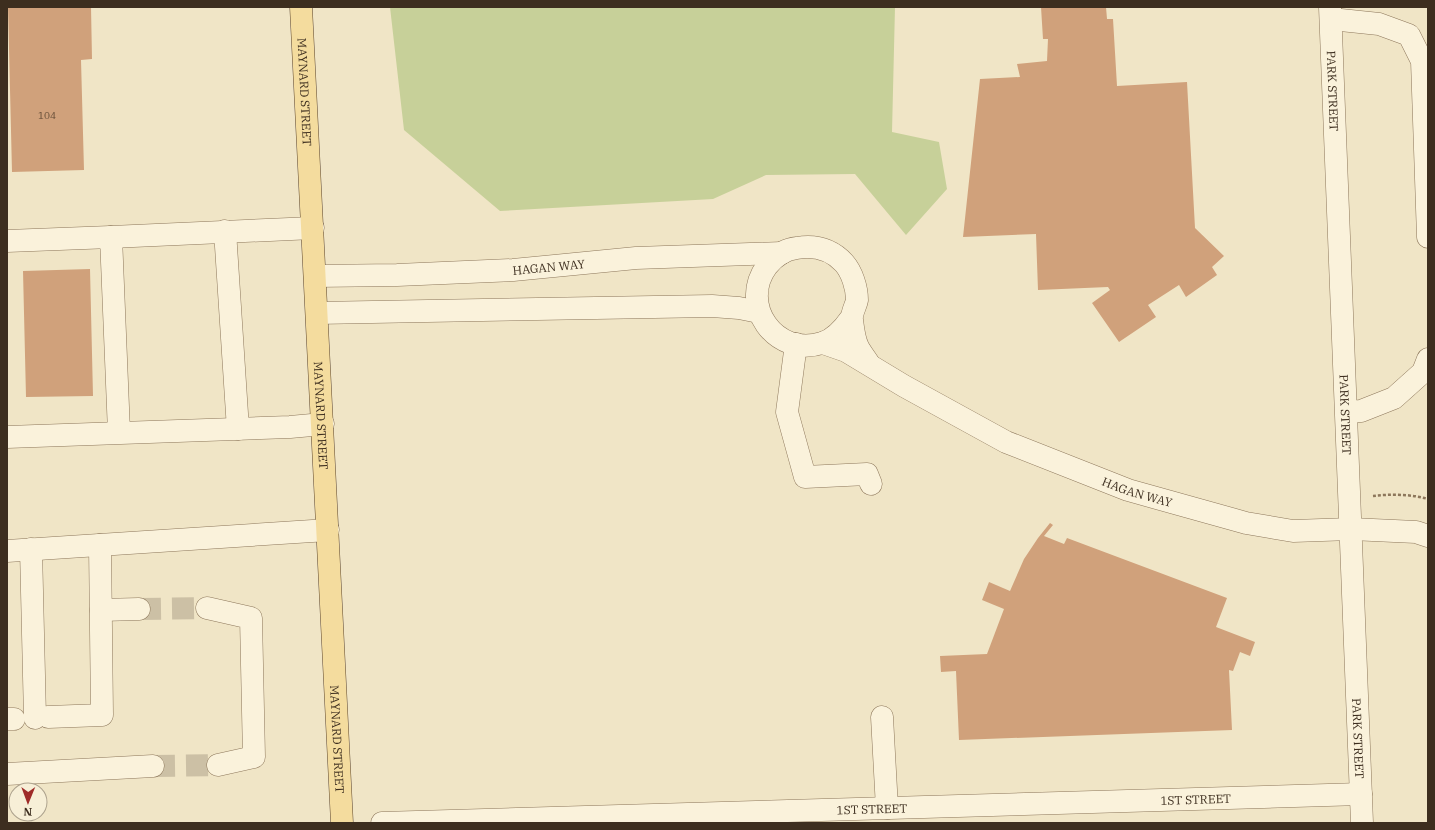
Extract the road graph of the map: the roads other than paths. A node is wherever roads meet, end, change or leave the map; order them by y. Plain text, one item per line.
1 (301, 7) edge
2 (1330, 13) edge
3 (313, 228) junction
4 (225, 231) junction
5 (111, 237) junction
6 (1428, 237) edge
7 (7, 241) edge
8 (782, 253) junction
9 (315, 276) junction
10 (759, 312) junction
11 (317, 313) junction
12 (852, 318) junction
13 (823, 343) junction
14 (796, 344) junction
15 (1428, 359) edge
16 (870, 365) junction
17 (1347, 412) junction
18 (323, 424) junction
19 (238, 429) junction
20 (119, 432) junction
21 (7, 437) edge
22 (871, 484) dead end
23 (1350, 529) junction
24 (328, 530) junction
25 (1428, 536) edge
26 (100, 545) junction
27 (31, 550) junction
28 (7, 551) edge
29 (207, 608) tunnel mouth
30 (138, 609) tunnel mouth
31 (101, 610) junction
32 (882, 717) dead end
33 (26, 718) edge
34 (218, 765) tunnel mouth
35 (153, 766) tunnel mouth
36 (7, 774) edge
37 (1361, 794) junction
38 (887, 808) junction
39 (342, 823) edge
40 (382, 823) edge
41 (1362, 823) edge

1 - 3 main road, MAYNARD STREET
2 - 6 street
2 - 17 street, PARK STREET
3 - 4 street
3 - 9 main road, MAYNARD STREET
4 - 5 street
4 - 19 street
5 - 7 street
5 - 20 street
8 - 9 street, HAGAN WAY
8 - 10 street, HAGAN WAY
8 - 12 street, HAGAN WAY
9 - 11 main road, MAYNARD STREET
10 - 11 street
10 - 14 street, HAGAN WAY
11 - 18 main road, MAYNARD STREET
12 - 13 street, HAGAN WAY
12 - 16 street, HAGAN WAY
13 - 14 street, HAGAN WAY
13 - 16 street, HAGAN WAY
14 - 22 street
15 - 17 street
16 - 23 street, HAGAN WAY
17 - 23 street, PARK STREET
18 - 19 street
18 - 24 main road, MAYNARD STREET
19 - 20 street
20 - 21 street
23 - 25 street, HAGAN WAY
23 - 37 street, PARK STREET
24 - 26 street
24 - 39 main road, MAYNARD STREET
26 - 27 street
26 - 31 street
27 - 28 street
27 - 33 street
29 - 34 street
30 - 31 street
31 - 33 street
32 - 38 street
35 - 36 street
37 - 38 street, 1ST STREET
37 - 41 street, PARK STREET
38 - 40 street, 1ST STREET

